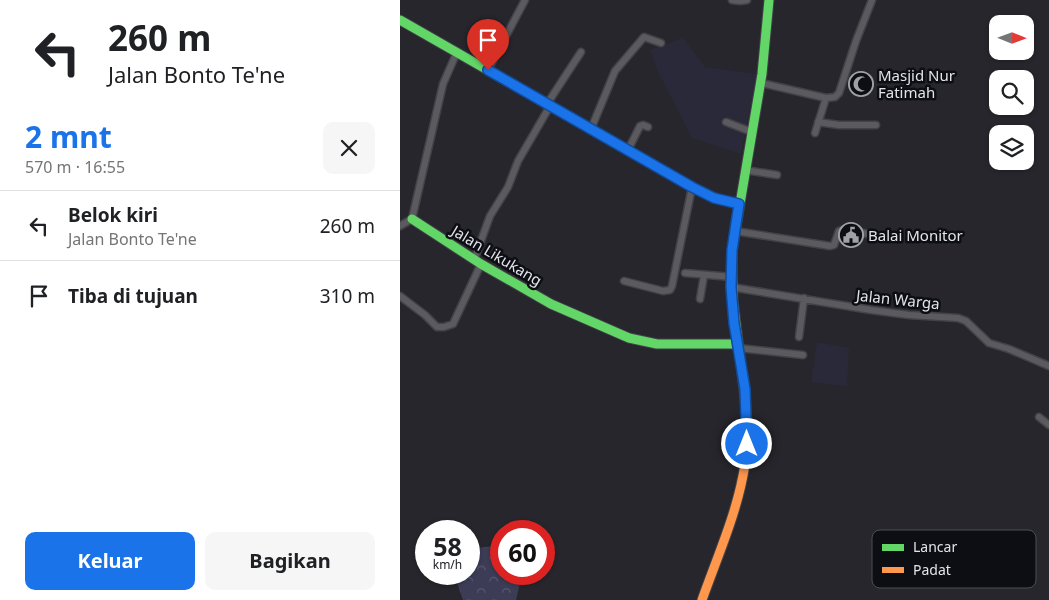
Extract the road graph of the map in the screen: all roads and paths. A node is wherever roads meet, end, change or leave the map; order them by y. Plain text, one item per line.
1 (524, 0) edge
2 (732, 0) edge
3 (747, 0) edge
4 (769, 0) edge
5 (872, 0) edge
6 (400, 20) edge
7 (661, 43) dead end
8 (457, 52) junction
9 (581, 52) dead end
10 (488, 70) junction
11 (761, 83) junction
12 (826, 98) junction
13 (548, 105) junction
14 (726, 122) dead end
15 (818, 122) junction
16 (876, 125) dead end
17 (648, 127) dead end
18 (591, 129) junction
19 (752, 132) junction
20 (815, 133) dead end
21 (628, 150) junction
22 (745, 170) junction
23 (777, 175) dead end
24 (692, 187) junction
25 (739, 204) junction
26 (412, 219) junction
27 (400, 226) edge
28 (735, 231) junction
29 (884, 236) dead end
30 (478, 262) junction
31 (685, 273) dead end
32 (704, 275) junction
33 (624, 281) dead end
34 (731, 282) junction
35 (400, 296) edge
36 (804, 298) junction
37 (700, 300) dead end
38 (799, 337) dead end
39 (738, 346) junction
40 (803, 355) dead end
41 (1049, 366) edge
42 (1039, 417) dead end
43 (1049, 425) edge
44 (702, 600) edge

1 - 10 street
2 - 3 street
4 - 11 street
5 - 12 street
6 - 8 street
7 - 18 street
8 - 10 street
8 - 26 street
9 - 13 street
10 - 13 street
11 - 12 street
11 - 19 street
12 - 15 street
13 - 18 street
13 - 30 street
14 - 19 street
15 - 16 street
15 - 20 street
17 - 21 street
18 - 21 street
19 - 22 street
21 - 24 street
22 - 23 street
22 - 25 street
24 - 25 street
24 - 33 street
25 - 28 street
26 - 27 street
26 - 30 street, Jalan Likukang
28 - 29 street
28 - 34 street
30 - 35 street
30 - 39 street, Jalan Likukang
31 - 32 street, Jalan Warga
32 - 34 street, Jalan Warga
32 - 37 street
34 - 36 street, Jalan Warga
34 - 39 street
36 - 38 street
36 - 41 street, Jalan Warga
39 - 40 street
39 - 44 street
42 - 43 street

